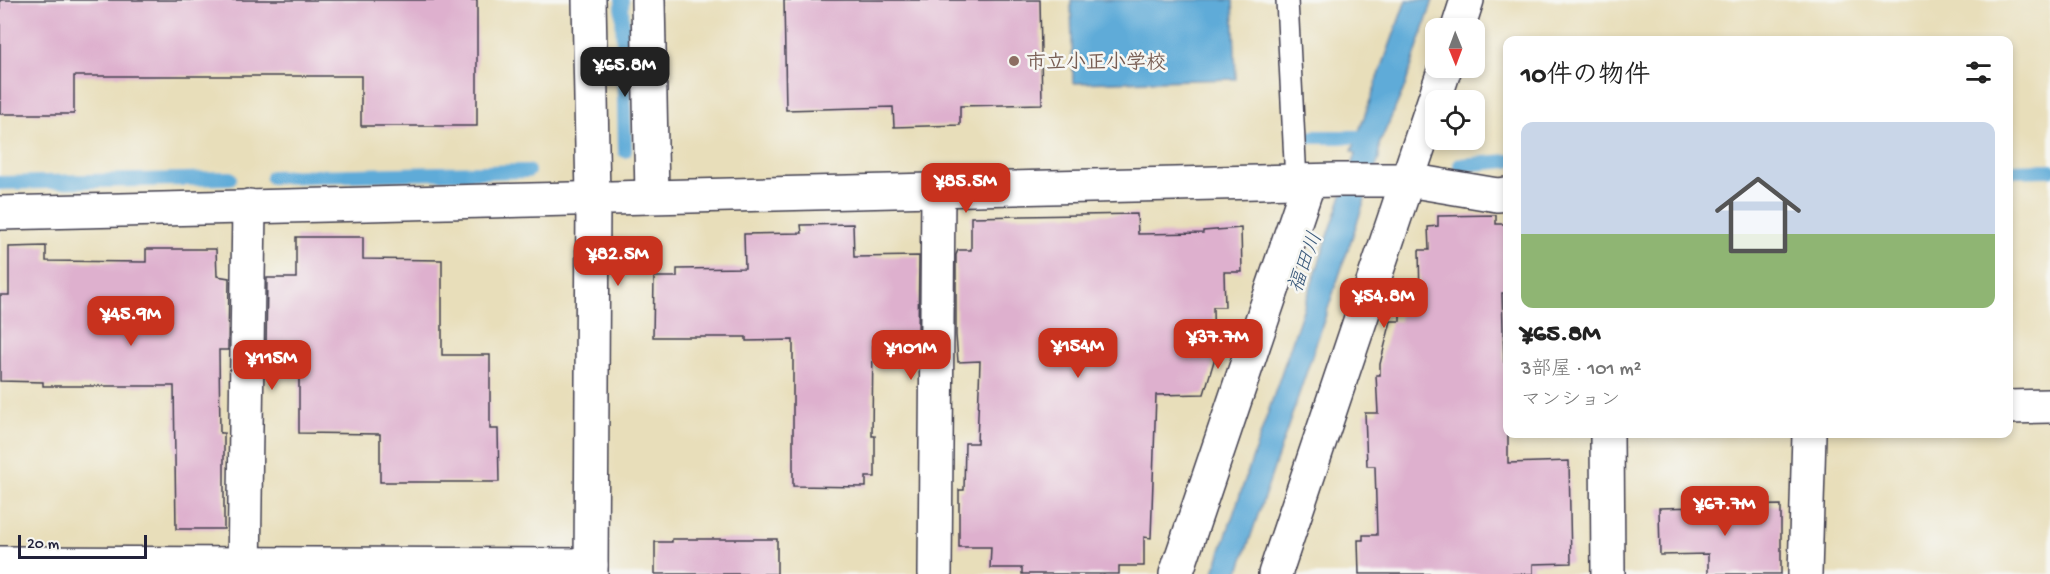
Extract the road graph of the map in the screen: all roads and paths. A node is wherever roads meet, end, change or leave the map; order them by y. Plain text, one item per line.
1 (589, 0) edge
2 (648, 0) edge
3 (1287, 0) edge
4 (1467, 0) edge
5 (1461, 18) edge
6 (1441, 78) edge
7 (1396, 180) junction
8 (1314, 181) junction
9 (938, 189) junction
10 (1503, 194) edge
11 (652, 196) junction
12 (593, 197) junction
13 (249, 206) junction
14 (0, 213) edge
15 (2050, 406) edge
16 (2013, 408) edge
17 (1607, 438) edge
18 (1809, 438) edge
19 (0, 563) edge
20 (244, 569) edge
21 (591, 569) edge
22 (936, 574) edge
23 (1176, 574) edge
24 (1275, 574) edge
25 (1608, 574) edge
26 (1805, 574) edge

1 - 12 street
2 - 11 street
3 - 8 lane
4 - 5 street
6 - 7 street
7 - 8 street
7 - 10 street
7 - 24 street
8 - 9 street
8 - 23 street
9 - 11 street
9 - 22 street
11 - 12 street
12 - 13 street
12 - 21 street
13 - 14 street
13 - 20 street
15 - 16 street
17 - 25 street
18 - 26 street
19 - 20 street
20 - 21 street

